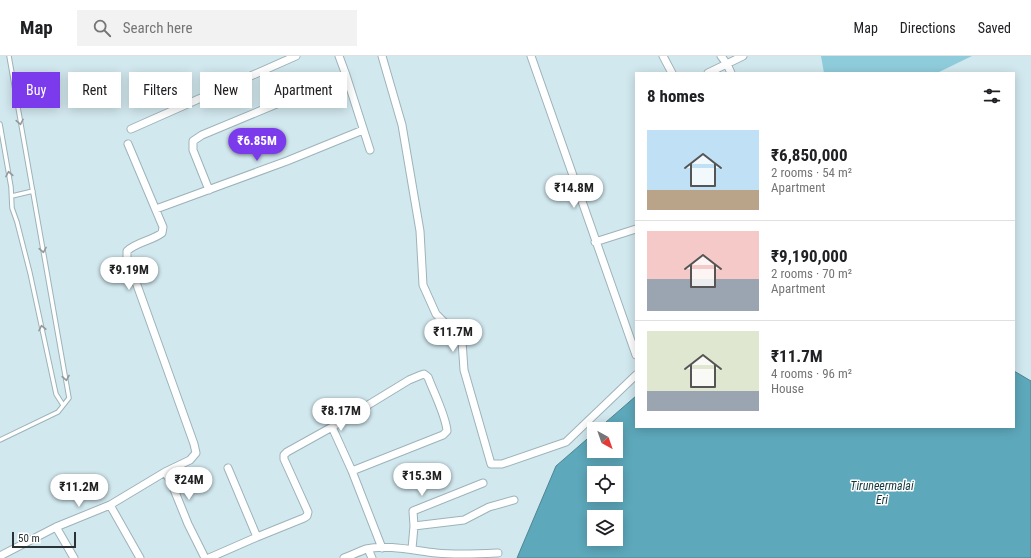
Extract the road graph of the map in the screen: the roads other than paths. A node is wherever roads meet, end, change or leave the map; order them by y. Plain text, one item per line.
1 (9, 56) edge
2 (296, 56) edge
3 (339, 56) edge
4 (382, 56) edge
5 (531, 56) edge
6 (663, 56) edge
7 (721, 56) edge
8 (743, 56) edge
9 (727, 64) junction
10 (345, 72) edge
11 (671, 72) edge
12 (710, 72) edge
13 (731, 72) edge
14 (347, 78) edge
15 (267, 108) edge
16 (0, 124) edge
17 (131, 129) dead end
18 (363, 130) junction
19 (128, 144) dead end
20 (370, 150) dead end
21 (209, 190) junction
22 (33, 191) junction
23 (12, 196) junction
24 (156, 209) junction
25 (635, 229) edge
26 (596, 242) junction
27 (635, 352) edge
28 (635, 376) edge
29 (63, 405) junction
30 (332, 426) junction
31 (0, 440) edge
32 (228, 468) dead end
33 (165, 472) junction
34 (352, 472) junction
35 (483, 483) dead end
36 (514, 500) dead end
37 (110, 506) junction
38 (414, 526) junction
39 (56, 528) junction
40 (257, 537) junction
41 (382, 548) junction
42 (368, 549) junction
43 (412, 549) junction
44 (498, 553) dead end
45 (0, 556) edge
46 (469, 556) edge
47 (74, 558) edge
48 (140, 558) edge
49 (204, 558) edge
50 (209, 558) edge
51 (344, 558) edge
52 (372, 558) edge

1 -> 22 lane
2 - 17 street
3 - 10 street
4 - 28 street
5 - 26 street
6 - 11 street
7 - 9 street
8 - 9 street
9 - 12 street
9 - 13 street
14 - 18 street
15 - 21 street
23 -> 16 lane
18 - 20 street
18 - 21 street
19 - 24 street
21 - 24 street
22 - 23 lane
22 -> 29 lane
29 -> 23 lane
24 - 33 street
25 - 26 street
26 - 27 street
29 - 31 lane
30 - 34 street
30 - 34 street
30 - 40 street
32 - 40 street
33 - 37 street
33 - 49 street
34 - 41 street
35 - 38 street
36 - 38 street
37 - 39 street
37 - 48 street
38 - 43 street
39 - 45 street
39 - 47 street
40 - 50 street
41 - 42 street
41 - 43 street
42 - 51 street
42 - 52 street
43 - 46 street
44 - 46 street

